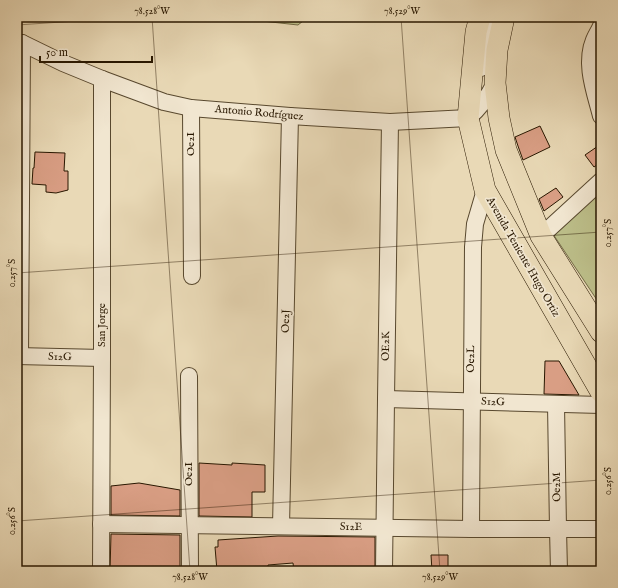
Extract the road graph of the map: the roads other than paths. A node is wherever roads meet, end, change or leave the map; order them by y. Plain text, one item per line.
1 (480, 17) edge
2 (492, 17) edge
3 (504, 17) edge
4 (601, 26) edge
5 (20, 43) edge
6 (102, 79) junction
7 (495, 83) junction
8 (600, 107) edge
9 (191, 108) junction
10 (290, 116) junction
11 (468, 118) junction
12 (390, 122) junction
13 (601, 181) edge
14 (485, 190) junction
15 (541, 236) junction
16 (192, 276) dead end
17 (601, 332) edge
18 (18, 356) edge
19 (102, 358) junction
20 (189, 376) dead end
21 (601, 392) edge
22 (386, 399) junction
23 (471, 401) junction
24 (556, 404) junction
25 (601, 405) edge
26 (101, 524) junction
27 (190, 525) junction
28 (281, 526) junction
29 (385, 527) junction
30 (471, 529) junction
31 (558, 529) junction
32 (601, 529) edge
33 (100, 571) edge
34 (190, 571) edge
35 (384, 571) edge
36 (559, 571) edge

1 - 11 main road, Avenida Teniente Hugo Ortiz
2 - 11 street
3 - 7 main road
4 - 8 street
5 - 6 street, Antonio Rodríguez
5 - 18 street
6 - 9 street, Antonio Rodríguez
6 - 19 street, San Jorge
7 - 11 street
7 - 15 main road
9 - 10 street, Antonio Rodríguez
9 - 16 street, Oe2I
10 - 12 street, Antonio Rodríguez
10 - 28 street, Oe2J
11 - 12 street, Antonio Rodríguez
11 - 14 main road, Avenida Teniente Hugo Ortiz
12 - 22 street, OE2K
13 - 15 street
14 - 21 main road, Avenida Teniente Hugo Ortiz
14 - 23 street, Oe2L
15 - 17 main road
18 - 19 street, S12G
19 - 26 street, San Jorge
20 - 27 street, Oe2I
22 - 23 street, S12G
22 - 29 street, OE2K
23 - 24 street, S12G
23 - 30 street, Oe2L
24 - 25 street, S12G
24 - 31 street, Oe2M
26 - 27 street, S12E
26 - 33 street, San Jorge
27 - 28 street, S12E
27 - 34 street, Oe2I
28 - 29 street, S12E
29 - 30 street, S12E
29 - 35 street, OE2K
30 - 31 street, S12E
31 - 32 street, S12E
31 - 36 street, Oe2M

